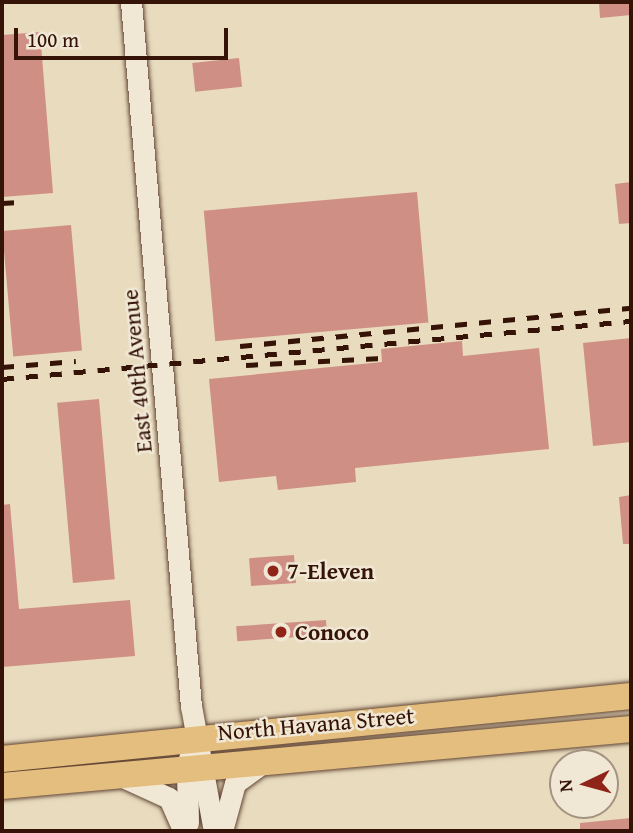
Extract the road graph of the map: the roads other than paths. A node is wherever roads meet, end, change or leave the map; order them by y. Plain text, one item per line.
1 (131, 2) edge
2 (631, 696) edge
3 (631, 729) edge
4 (195, 736) junction
5 (2, 759) edge
6 (271, 760) junction
7 (197, 766) junction
8 (102, 775) junction
9 (2, 786) edge
10 (186, 831) edge
11 (214, 831) edge
12 (222, 831) edge

1 - 4 street, East 40th Avenue
2 - 4 main road, North Havana Street
3 - 6 main road, North Havana Street
4 - 5 main road, North Havana Street
4 - 7 street, East 40th Avenue
6 - 7 main road, North Havana Street
6 - 12 street
7 - 8 main road, North Havana Street
7 - 10 street, East 40th Avenue
7 - 11 street, East 40th Avenue
8 - 9 main road, North Havana Street
8 - 10 street

